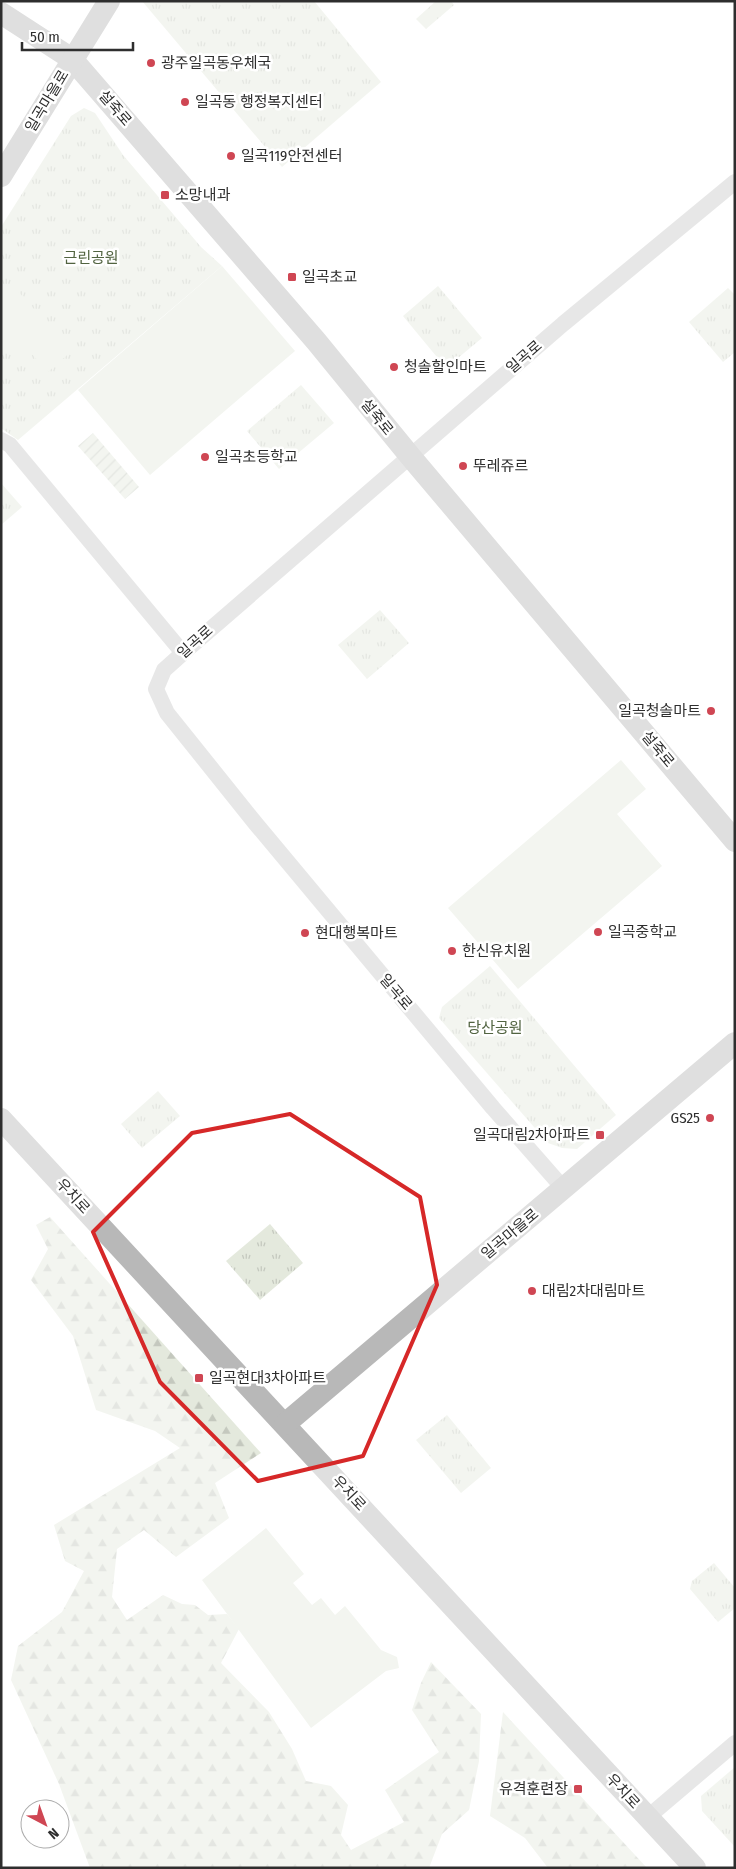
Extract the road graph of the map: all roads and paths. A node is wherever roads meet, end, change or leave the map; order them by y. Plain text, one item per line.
1 (109, 1) edge
2 (1, 13) edge
3 (72, 59) junction
4 (1, 176) edge
5 (735, 182) edge
6 (1, 440) edge
7 (410, 456) junction
8 (182, 652) junction
9 (735, 841) edge
10 (735, 1043) edge
11 (1, 1119) edge
12 (564, 1189) junction
13 (285, 1424) junction
14 (735, 1742) edge
15 (648, 1817) junction
16 (695, 1868) edge

1 - 3 main road, 일곡마을로
2 - 3 main road, 설죽로
3 - 4 main road, 일곡마을로
3 - 7 main road, 설죽로
5 - 7 street, 일곡로
6 - 8 street
7 - 8 street, 일곡로
7 - 9 main road, 설죽로
8 - 12 street, 일곡로
10 - 12 main road, 일곡마을로
11 - 13 main road, 우치로
12 - 13 main road, 일곡마을로
13 - 15 main road, 우치로
14 - 15 street
15 - 16 main road, 우치로

